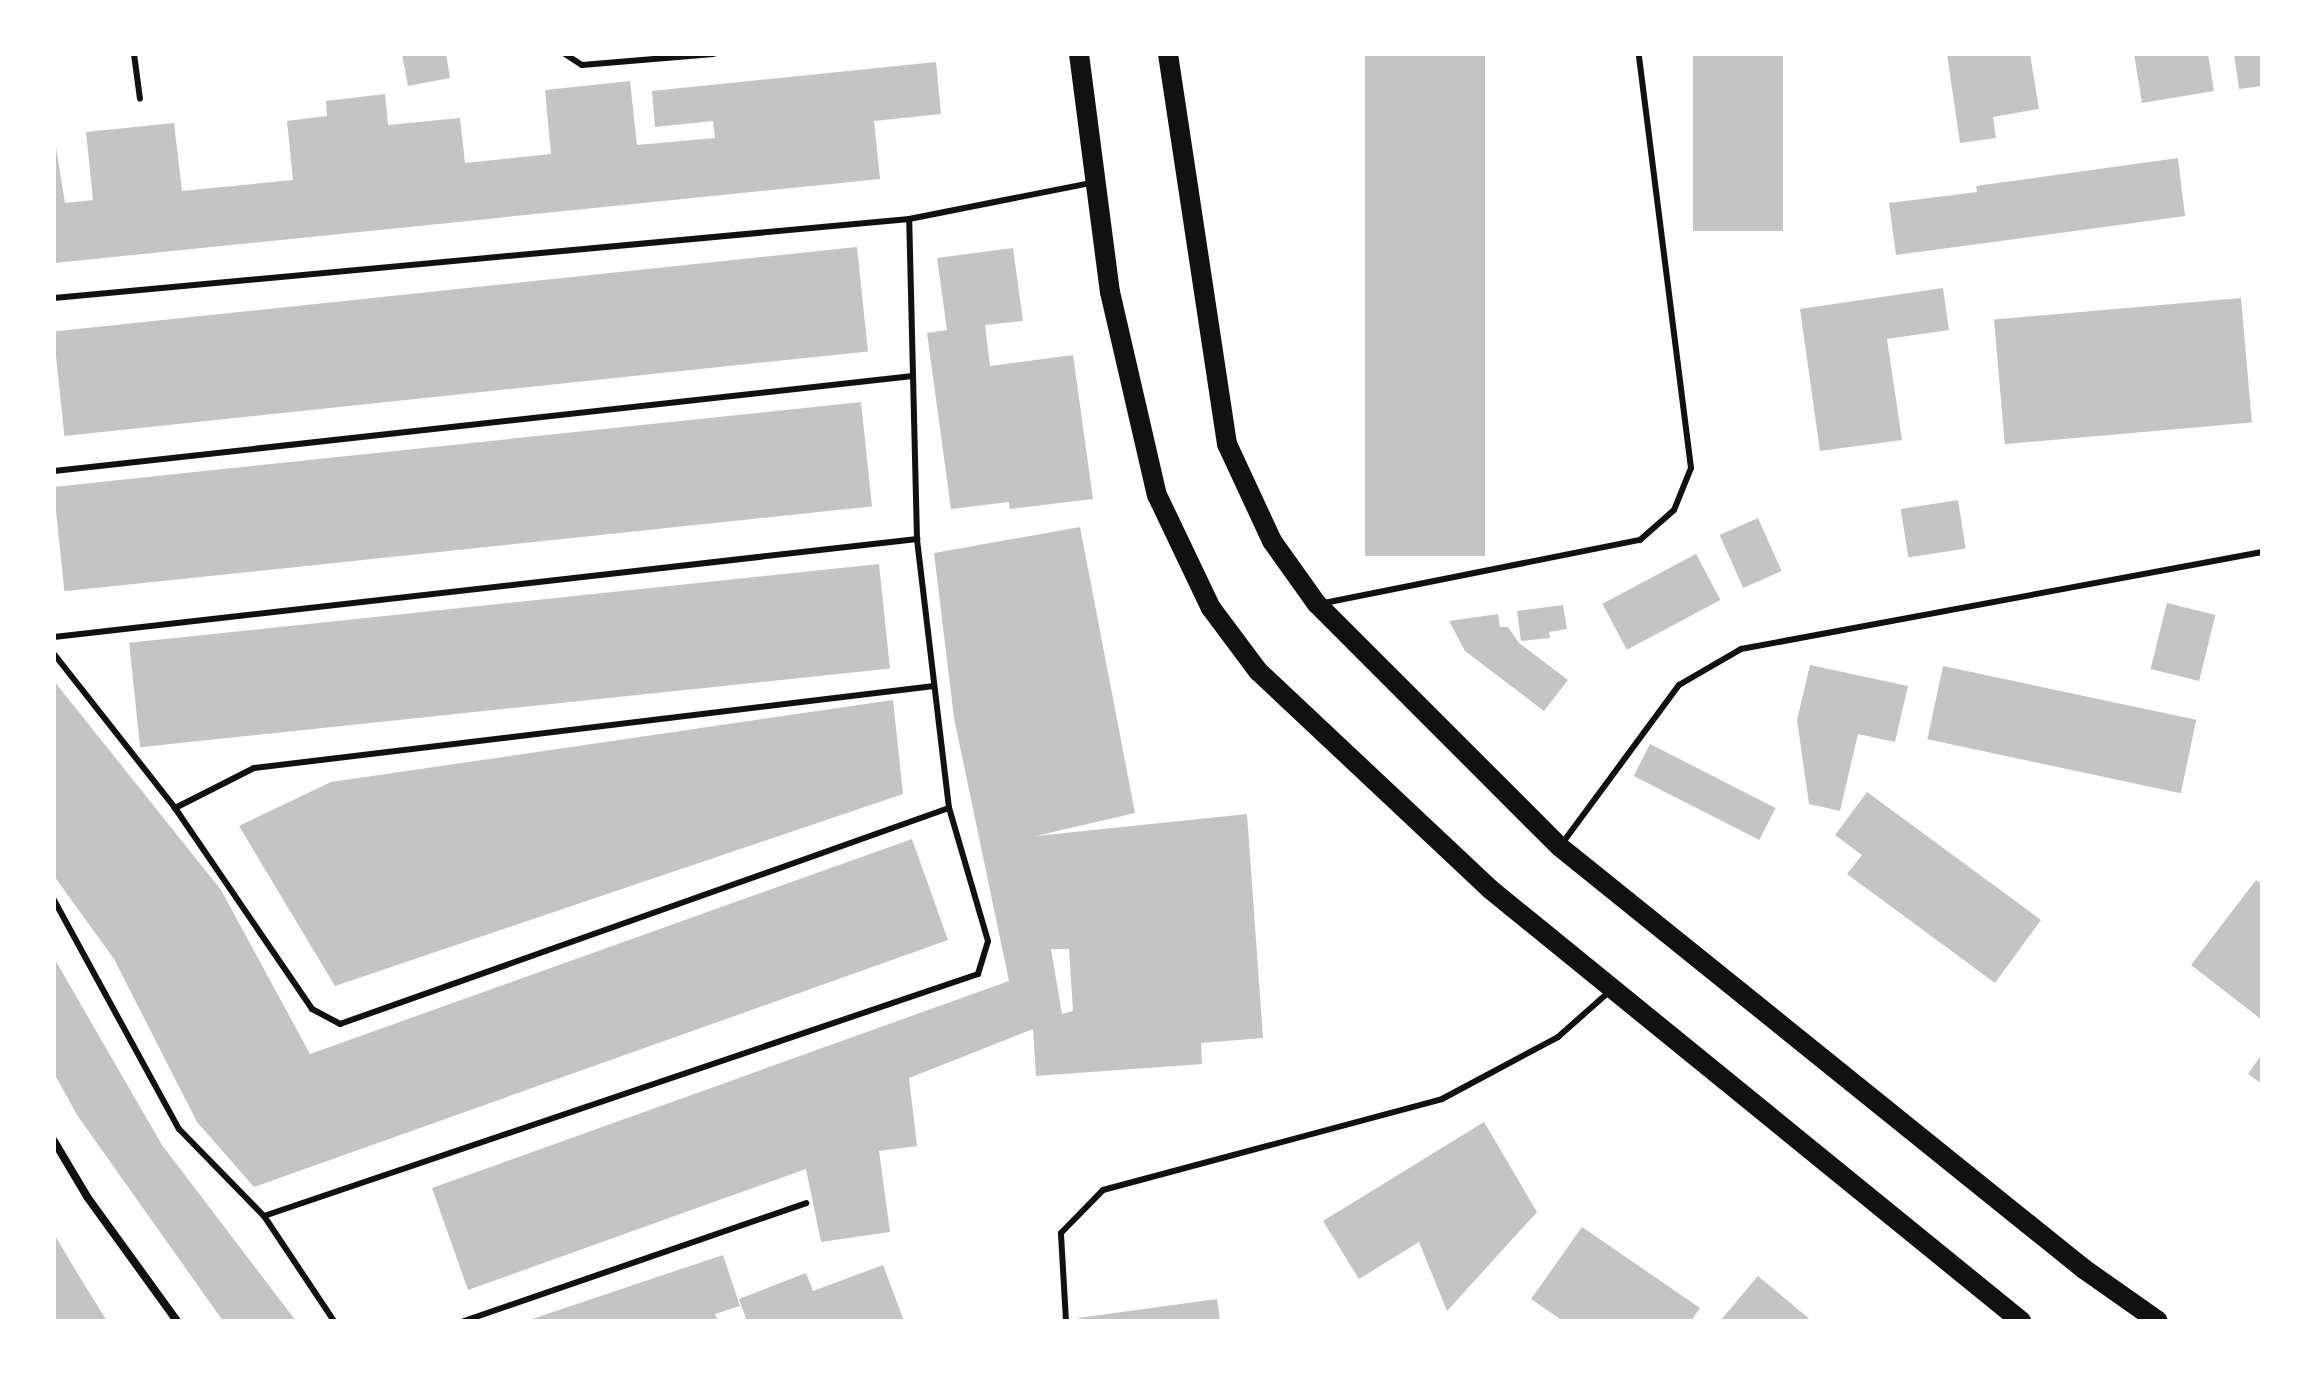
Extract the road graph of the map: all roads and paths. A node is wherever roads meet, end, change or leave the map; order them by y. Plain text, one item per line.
1 (134, 54) edge
2 (565, 54) edge
3 (714, 54) edge
4 (1079, 54) edge
5 (1168, 54) edge
6 (1639, 54) edge
7 (140, 99) dead end
8 (1099, 181) junction
9 (909, 219) junction
10 (54, 298) edge
11 (913, 376) junction
12 (54, 471) edge
13 (917, 539) junction
14 (2262, 552) edge
15 (1317, 604) junction
16 (54, 637) edge
17 (54, 654) edge
18 (934, 686) junction
19 (175, 808) junction
20 (949, 808) junction
21 (1560, 847) junction
22 (54, 900) edge
23 (1612, 989) junction
24 (54, 1141) edge
25 (806, 1203) dead end
26 (264, 1216) junction
27 (177, 1321) edge
28 (334, 1321) edge
29 (464, 1321) edge
30 (1066, 1321) edge
31 (2021, 1321) edge
32 (2158, 1321) edge

1 - 7 lane
2 - 3 lane
4 - 8 main road
5 - 15 main road
6 - 15 lane
8 - 9 lane
8 - 23 main road
9 - 10 lane
9 - 11 lane
11 - 12 lane
11 - 13 lane
13 - 16 lane
13 - 18 lane
14 - 21 lane
15 - 21 main road
17 - 19 lane
18 - 19 lane
18 - 20 lane
19 - 20 lane
20 - 26 lane
21 - 32 main road
22 - 26 lane
23 - 30 lane
23 - 31 main road
24 - 27 street
25 - 29 lane
26 - 28 lane

